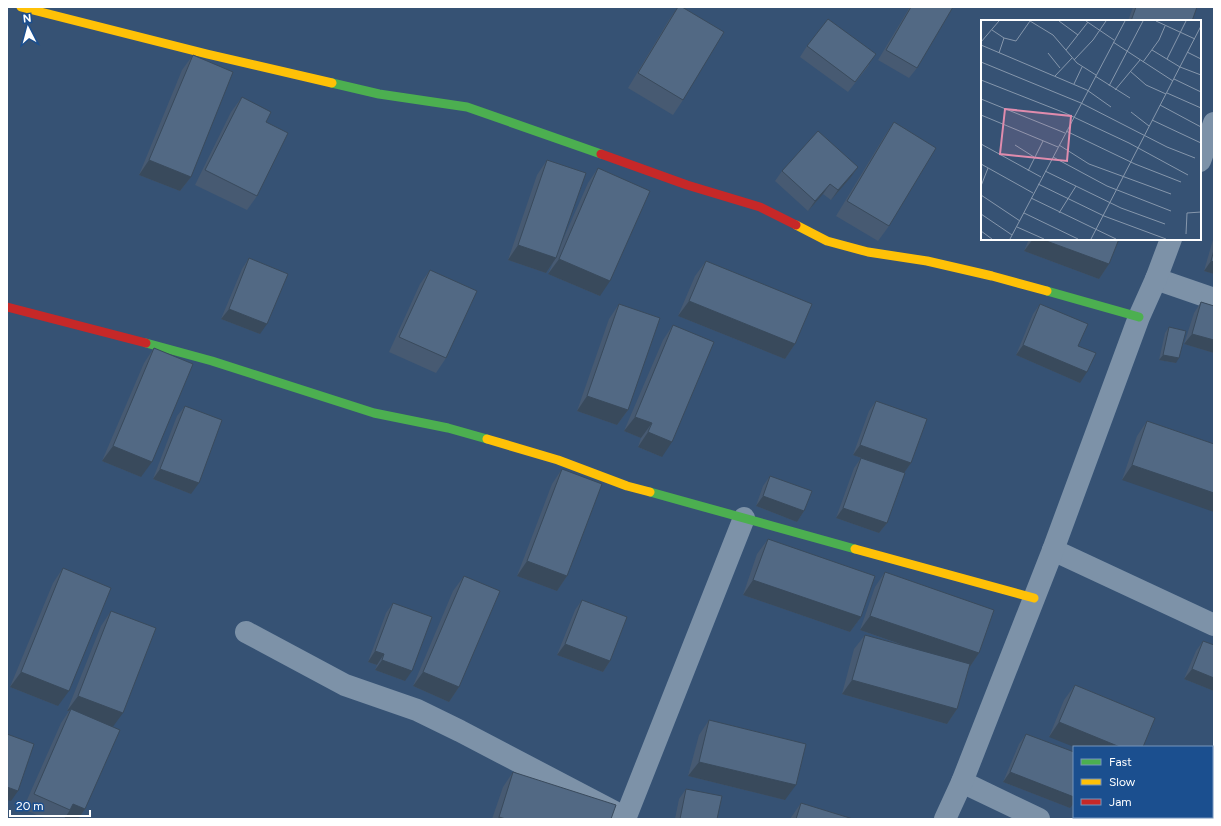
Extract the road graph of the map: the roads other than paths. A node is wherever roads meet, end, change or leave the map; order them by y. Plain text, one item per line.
1 (21, 7) edge
2 (1214, 123) edge
3 (1201, 158) edge
4 (1171, 240) edge
5 (1156, 279) junction
6 (1214, 299) edge
7 (7, 307) edge
8 (1139, 317) junction
9 (744, 518) junction
10 (1053, 550) junction
11 (1034, 598) junction
12 (1214, 625) edge
13 (246, 632) dead end
14 (962, 782) junction
15 (625, 818) edge
16 (945, 819) edge
17 (1039, 819) edge

1 - 8 street
2 - 3 street
4 - 5 street
5 - 6 street
5 - 8 street
7 - 9 street
8 - 10 street
9 - 11 street
9 - 15 street
10 - 11 street
10 - 12 street
11 - 14 street
13 - 15 street
14 - 16 street
14 - 17 street

